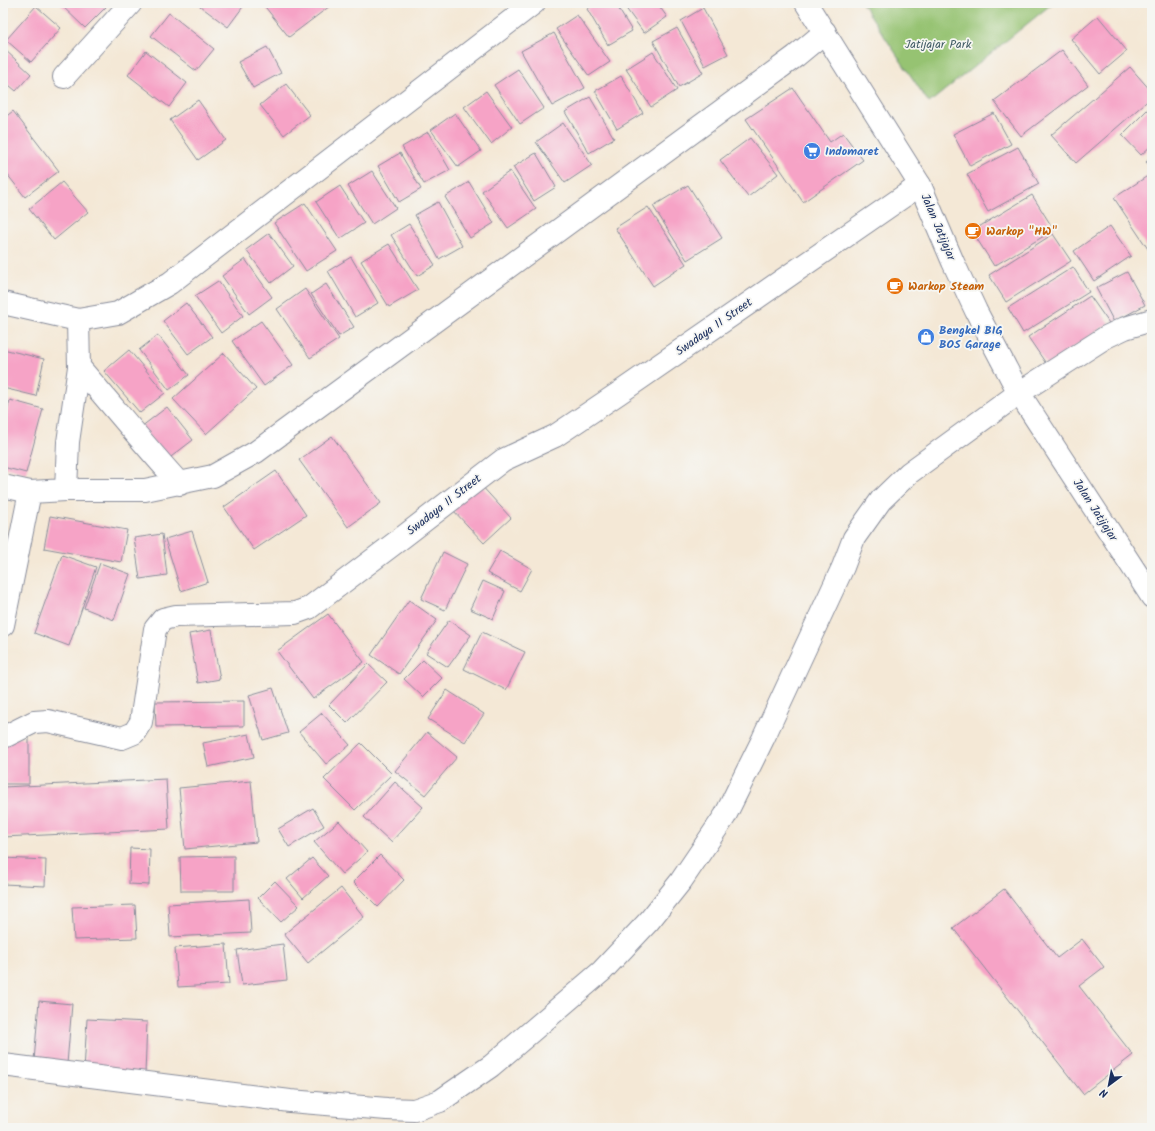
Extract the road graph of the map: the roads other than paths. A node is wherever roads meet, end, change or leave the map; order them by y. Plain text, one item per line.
1 (131, 3) edge
2 (534, 3) edge
3 (806, 3) edge
4 (825, 32) junction
5 (64, 78) dead end
6 (920, 185) junction
7 (3, 303) edge
8 (78, 320) junction
9 (1152, 320) edge
10 (79, 367) junction
11 (1019, 393) junction
12 (180, 484) junction
13 (3, 486) edge
14 (66, 490) junction
15 (30, 492) junction
16 (1152, 597) edge
17 (3, 625) edge
18 (3, 735) edge
19 (3, 1065) edge

1 - 5 street
2 - 8 street
3 - 4 street, Jalan Jatijajar
4 - 6 street, Jalan Jatijajar
4 - 12 street
6 - 11 street, Jalan Jatijajar
6 - 18 street, Swadaya II Street
7 - 8 street
8 - 10 street
9 - 11 street
10 - 12 street
10 - 14 street
11 - 16 street, Jalan Jatijajar
11 - 19 street
12 - 14 street
13 - 15 street
14 - 15 street
15 - 17 street

